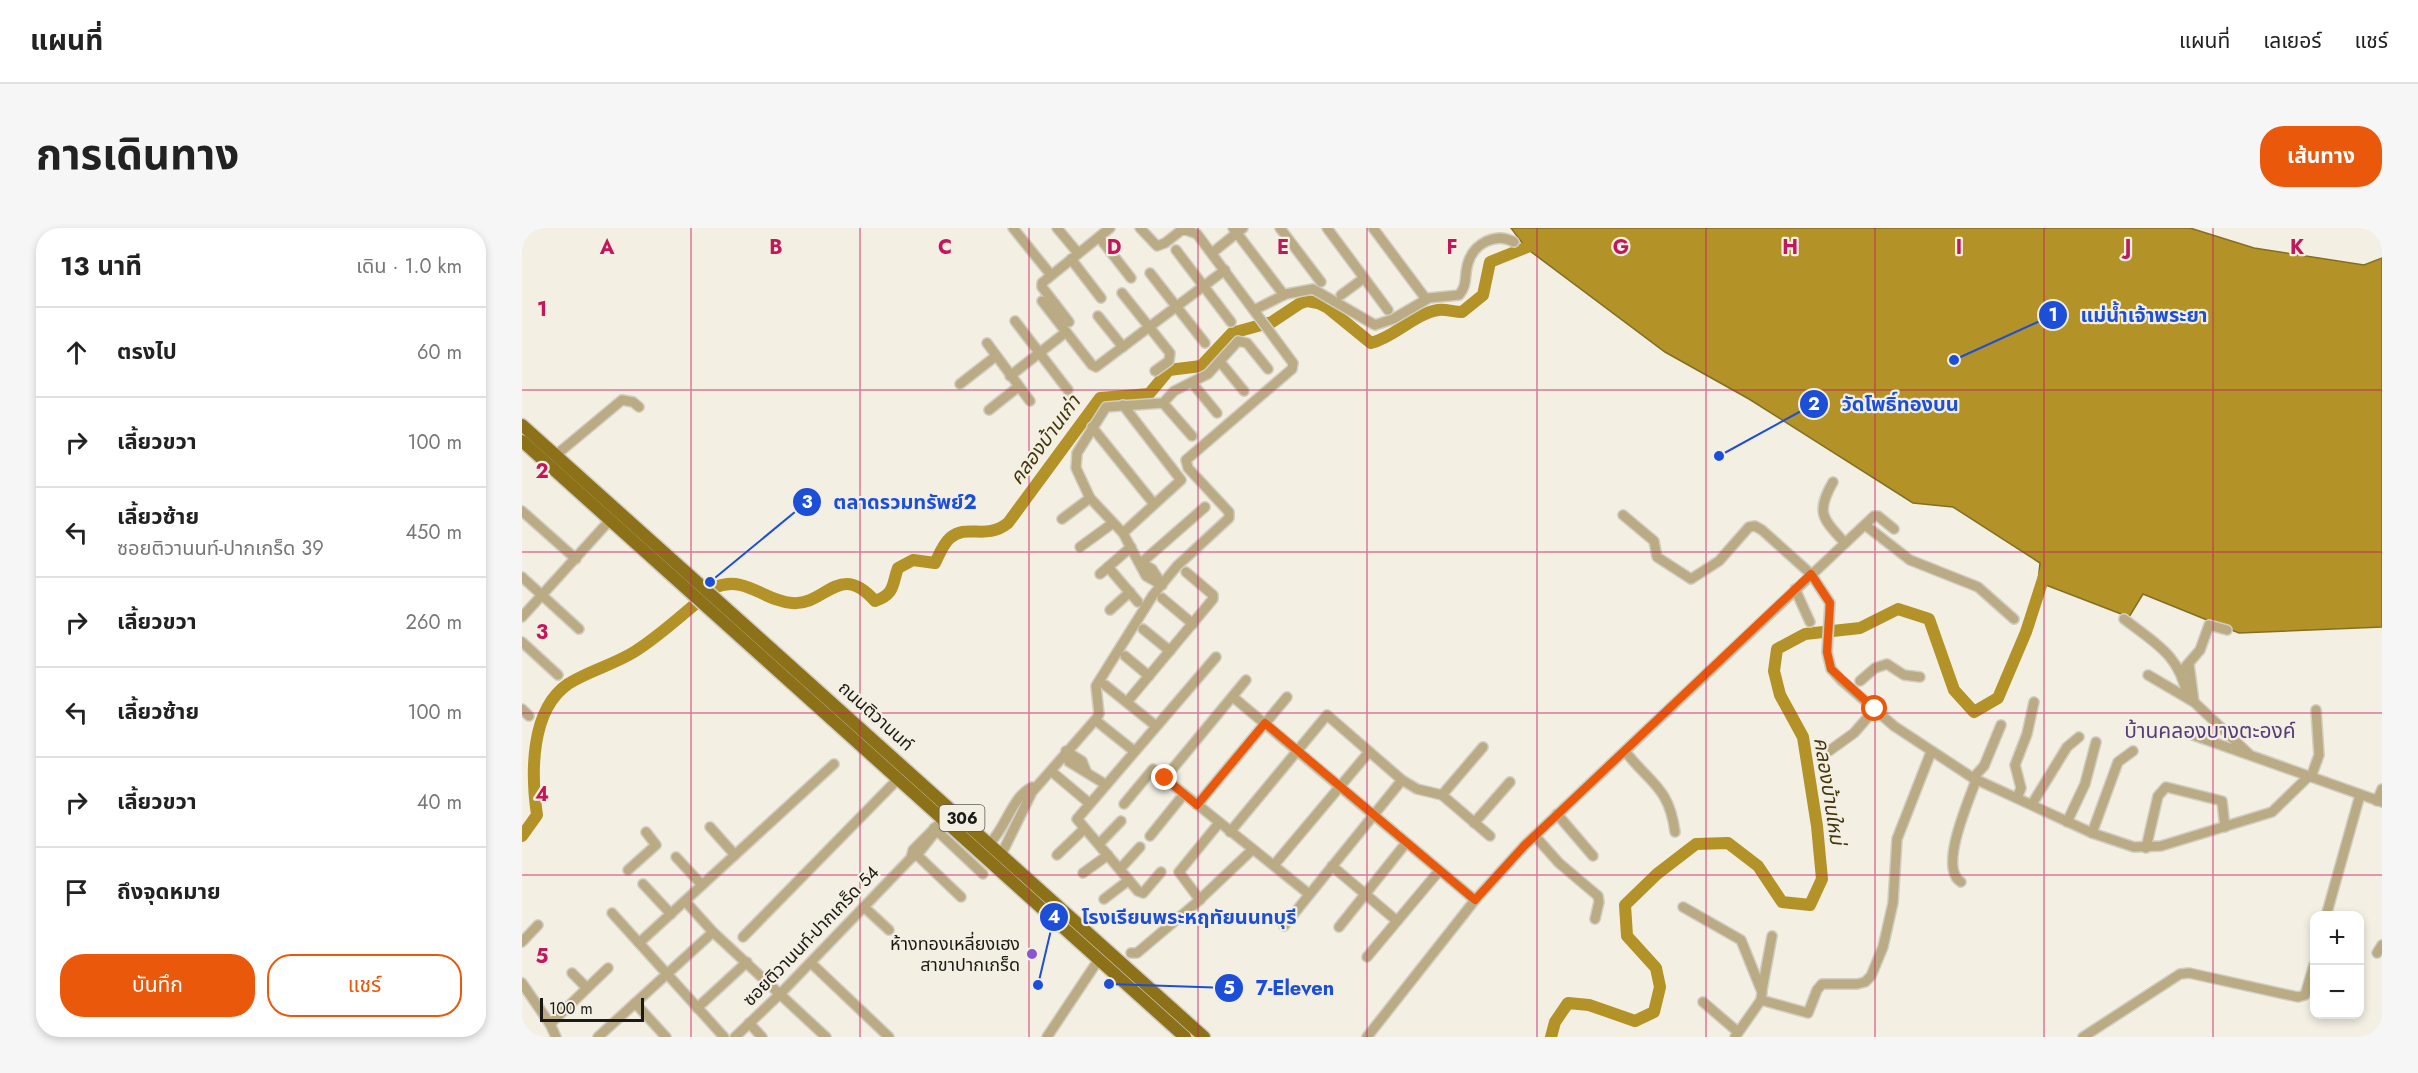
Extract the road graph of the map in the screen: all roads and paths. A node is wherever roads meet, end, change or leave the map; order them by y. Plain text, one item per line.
1 (1013, 228) edge
2 (1057, 228) edge
3 (1140, 228) edge
4 (1280, 228) edge
5 (1327, 228) edge
6 (1373, 228) edge
7 (1238, 230) edge
8 (1103, 231) edge
9 (1514, 242) dead end
10 (1176, 250) dead end
11 (1210, 250) junction
12 (1074, 256) junction
13 (1225, 270) junction
14 (1150, 273) dead end
15 (1051, 275) junction
16 (1131, 278) dead end
17 (1364, 278) junction
18 (1321, 282) dead end
19 (1202, 285) junction
20 (1122, 293) dead end
21 (1284, 295) junction
22 (1341, 295) dead end
23 (1101, 298) dead end
24 (1426, 300) junction
25 (1042, 301) dead end
26 (1177, 304) junction
27 (1388, 310) dead end
28 (1255, 311) junction
29 (1098, 316) dead end
30 (1015, 321) dead end
31 (1069, 322) dead end
32 (1231, 322) dead end
33 (1149, 326) junction
34 (1066, 332) junction
35 (1205, 343) dead end
36 (987, 344) dead end
37 (1123, 347) junction
38 (1039, 353) junction
39 (996, 356) junction
40 (1221, 363) junction
41 (1268, 369) dead end
42 (1155, 372) dead end
43 (1010, 376) junction
44 (960, 384) dead end
45 (1193, 384) junction
46 (1018, 387) junction
47 (1068, 390) dead end
48 (1244, 391) dead end
49 (1030, 401) dead end
50 (1162, 403) junction
51 (1123, 405) junction
52 (639, 408) dead end
53 (988, 410) dead end
54 (1217, 413) dead end
55 (522, 424) edge
56 (1092, 427) junction
57 (1192, 436) dead end
58 (522, 441) edge
59 (556, 455) junction
60 (1833, 482) dead end
61 (1090, 498) junction
62 (1154, 504) junction
63 (1205, 507) dead end
64 (522, 511) edge
65 (1623, 515) dead end
66 (1062, 519) dead end
67 (610, 520) junction
68 (1113, 523) junction
69 (1865, 525) junction
70 (1894, 529) dead end
71 (1123, 533) junction
72 (1845, 543) junction
73 (1080, 547) dead end
74 (1131, 548) junction
75 (576, 559) junction
76 (1140, 563) junction
77 (1108, 567) junction
78 (1186, 572) dead end
79 (1100, 574) dead end
80 (1811, 574) junction
81 (522, 577) edge
82 (1162, 585) junction
83 (697, 589) junction
84 (1795, 589) junction
85 (1130, 592) junction
86 (542, 595) junction
87 (1162, 598) dead end
88 (1138, 602) dead end
89 (714, 604) junction
90 (1110, 610) dead end
91 (522, 617) edge
92 (2014, 619) dead end
93 (2124, 619) dead end
94 (1810, 622) dead end
95 (1193, 624) junction
96 (579, 629) dead end
97 (1143, 629) dead end
98 (2227, 630) dead end
99 (522, 642) edge
100 (1170, 651) junction
101 (1125, 656) dead end
102 (1216, 657) dead end
103 (2189, 664) junction
104 (2181, 672) junction
105 (558, 675) dead end
106 (2148, 675) dead end
107 (1149, 676) junction
108 (1920, 677) dead end
109 (1246, 680) dead end
110 (1105, 685) dead end
111 (1856, 686) junction
112 (1233, 696) junction
113 (1287, 697) dead end
114 (2190, 699) junction
115 (1127, 702) junction
116 (2034, 702) dead end
117 (1875, 709) junction
118 (2316, 710) dead end
119 (1099, 723) dead end
120 (1265, 723) junction
121 (2001, 725) dead end
122 (1156, 726) junction
123 (2190, 734) dead end
124 (2079, 737) dead end
125 (2096, 742) dead end
126 (880, 744) junction
127 (1483, 747) dead end
128 (1832, 748) dead end
129 (1298, 749) junction
130 (1066, 751) junction
131 (1134, 751) junction
132 (1624, 751) junction
133 (2133, 751) dead end
134 (1369, 752) junction
135 (1931, 752) junction
136 (871, 753) junction
137 (2250, 755) junction
138 (834, 764) dead end
139 (1051, 771) junction
140 (2310, 776) junction
141 (1165, 778) junction
142 (898, 779) junction
143 (1974, 779) junction
144 (1402, 780) junction
145 (1510, 782) dead end
146 (1040, 784) junction
147 (1105, 784) junction
148 (1341, 786) junction
149 (2382, 789) edge
150 (1184, 794) junction
151 (1442, 795) junction
152 (2360, 795) junction
153 (2017, 798) junction
154 (2379, 801) edge
155 (1089, 803) junction
156 (1124, 804) dead end
157 (2032, 804) junction
158 (1197, 805) junction
159 (1557, 814) junction
160 (1373, 816) junction
161 (1121, 820) dead end
162 (2067, 822) junction
163 (1220, 823) junction
164 (1474, 823) junction
165 (939, 826) junction
166 (710, 827) dead end
167 (2225, 827) junction
168 (1084, 829) junction
169 (646, 832) dead end
170 (1230, 832) junction
171 (1675, 832) dead end
172 (2092, 833) junction
173 (1150, 836) dead end
174 (1490, 836) dead end
175 (1535, 836) junction
176 (990, 843) junction
177 (1406, 843) junction
178 (1099, 844) junction
179 (1140, 847) dead end
180 (2146, 848) junction
181 (1252, 850) junction
182 (1002, 854) junction
183 (735, 855) junction
184 (1057, 855) dead end
185 (1108, 855) junction
186 (914, 856) junction
187 (1593, 856) dead end
188 (676, 857) dead end
189 (1274, 865) junction
190 (1332, 866) junction
191 (1120, 869) junction
192 (628, 870) dead end
193 (1439, 871) junction
194 (1161, 872) dead end
195 (1083, 873) dead end
196 (982, 874) dead end
197 (1129, 880) junction
198 (1961, 882) dead end
199 (643, 884) dead end
200 (702, 885) junction
201 (1309, 894) junction
202 (1365, 895) junction
203 (961, 897) dead end
204 (1104, 899) dead end
205 (1200, 900) junction
206 (1475, 900) junction
207 (685, 901) junction
208 (864, 907) junction
209 (1683, 907) dead end
210 (2327, 911) edge
211 (612, 913) dead end
212 (671, 914) junction
213 (1595, 919) dead end
214 (1397, 921) junction
215 (538, 925) dead end
216 (1284, 926) dead end
217 (1339, 927) dead end
218 (889, 930) dead end
219 (713, 932) junction
220 (1772, 936) dead end
221 (743, 937) dead end
222 (522, 942) edge
223 (639, 943) junction
224 (1367, 957) dead end
225 (1099, 958) junction
226 (1127, 958) junction
227 (747, 962) junction
228 (811, 963) junction
229 (608, 968) dead end
230 (572, 974) dead end
231 (667, 974) junction
232 (2310, 982) edge
233 (522, 983) edge
234 (586, 988) junction
235 (781, 993) junction
236 (1762, 996) junction
237 (1703, 1002) dead end
238 (635, 1003) junction
239 (697, 1008) junction
240 (749, 1023) junction
241 (550, 1024) junction
242 (1737, 1034) edge
243 (603, 1035) edge
244 (556, 1037) edge
245 (666, 1037) edge
246 (724, 1037) edge
247 (735, 1037) edge
248 (762, 1037) edge
249 (826, 1037) edge
250 (889, 1037) edge
251 (1048, 1037) edge
252 (1185, 1037) edge
253 (1204, 1037) edge
254 (1367, 1037) edge
255 (2083, 1037) edge

1 - 15 street
2 - 12 street
3 - 11 street
4 - 18 street
5 - 17 street
6 - 24 street
7 - 11 street
7 - 21 street
8 - 12 street
8 - 16 street
9 - 24 street
10 - 19 street
11 - 13 street
12 - 15 street
12 - 23 street
13 - 19 street
13 - 28 street
14 - 26 street
15 - 31 street
17 - 22 street
17 - 27 street
19 - 26 street
19 - 32 street
20 - 33 street
21 - 24 street
21 - 28 street
25 - 34 street
26 - 33 street
26 - 35 street
28 - 82 street
29 - 37 street
30 - 38 street
33 - 37 street
33 - 42 street
34 - 37 street
34 - 38 street
36 - 39 street
38 - 43 street
38 - 47 street
39 - 43 street
39 - 44 street
40 - 41 street
40 - 45 street
40 - 48 street
43 - 46 street
45 - 50 street
45 - 54 street
46 - 49 street
46 - 53 street
50 - 51 street
50 - 57 street
51 - 56 street
51 - 62 street
52 - 59 street
55 - 59 main road, ถนนติวานนท์ / 306
56 - 61 street
56 - 62 street
58 - 67 main road, ถนนติวานนท์ / 306
59 - 83 main road, ถนนติวานนท์ / 306
60 - 72 street
61 - 66 street
61 - 68 street
62 - 71 street
63 - 76 street
64 - 75 street
65 - 80 street
67 - 75 street
67 - 83 main road, ถนนติวานนท์ / 306
68 - 71 street
68 - 73 street
69 - 70 street
69 - 72 street
69 - 92 street
71 - 74 street
72 - 80 street
74 - 76 street
74 - 77 street
75 - 86 street
76 - 82 street
77 - 79 street
77 - 85 street
78 - 95 street
80 - 84 street
80 - 111 street
81 - 86 street
82 - 130 street
83 - 89 main road, ถนนติวานนท์ / 306
84 - 94 street
84 - 132 street
85 - 88 street
85 - 90 street
86 - 91 street
86 - 96 street
87 - 95 street
89 - 126 main road, ถนนติวานนท์ / 306
89 - 136 main road, ถนนติวานนท์ / 306
93 - 104 street
95 - 100 street
97 - 100 street
98 - 103 street
99 - 105 street
100 - 107 street
101 - 107 street
102 - 122 street
103 - 104 street
103 - 114 street
104 - 114 street
106 - 114 street
107 - 115 street
108 - 111 street
109 - 112 street
110 - 115 street
111 - 117 street
112 - 120 street
112 - 141 street
113 - 120 street
114 - 137 street
115 - 122 street
116 - 153 street
117 - 128 street
117 - 135 street
118 - 140 street
119 - 131 street
120 - 129 street
120 - 158 street
121 - 143 street
122 - 131 street
123 - 137 street
124 - 157 street
125 - 162 street
126 - 136 main road
126 - 176 main road, ถนนติวานนท์ / 306
127 - 151 street
129 - 134 street
129 - 148 street
129 - 170 street
130 - 139 street
130 - 147 street
131 - 147 street
132 - 159 street
132 - 171 street
133 - 172 street
134 - 144 street
134 - 148 street
135 - 143 street
135 - 236 street
136 - 142 main road, ถนนติวานนท์ / 306
137 - 140 street
138 - 183 street
139 - 146 street
139 - 155 street
140 - 152 street
140 - 167 street
141 - 150 street
141 - 156 street
142 - 165 main road, ถนนติวานนท์ / 306
142 - 221 street
143 - 153 street
143 - 198 street
144 - 151 street
144 - 160 street
145 - 164 street
146 - 176 street
146 - 182 street
147 - 155 street
148 - 160 street
148 - 189 street
149 - 154 street
150 - 158 street
150 - 173 street
151 - 164 street
152 - 154 street
152 - 210 street
153 - 157 street
155 - 168 street
157 - 162 street
158 - 163 street
159 - 175 street
159 - 187 street
160 - 177 street
160 - 190 street
161 - 178 street
162 - 172 street
163 - 170 street
163 - 205 street
164 - 174 street
165 - 186 street, ซอยติวานนท์-ปากเกร็ด 54
165 - 196 street
165 - 225 main road, ถนนติวานนท์ / 306
166 - 183 street
167 - 180 street
167 - 180 street
168 - 178 street
168 - 184 street
169 - 192 street
170 - 181 street
172 - 180 street
175 - 206 street
175 - 213 street
176 - 182 main road, ถนนติวานนท์ / 306
177 - 193 street
177 - 202 street
178 - 185 street
179 - 191 street
181 - 189 street
181 - 205 street
182 - 226 main road, ถนนติวานนท์ / 306
183 - 200 street
185 - 191 street
185 - 195 street
186 - 203 street
186 - 208 street, ซอยติวานนท์-ปากเกร็ด 54
188 - 200 street
189 - 201 street
190 - 201 street
190 - 202 street
191 - 197 street
193 - 206 street
193 - 214 street
194 - 197 street
197 - 204 street
199 - 212 street
200 - 207 street
201 - 216 street
202 - 214 street
202 - 217 street
205 - 226 street
206 - 254 street
207 - 212 street
207 - 219 street
208 - 218 street
208 - 228 street, ซอยติวานนท์-ปากเกร็ด 54
209 - 236 street
211 - 223 street
212 - 223 street
214 - 224 street
215 - 222 street
219 - 227 street
219 - 231 street
220 - 236 street
223 - 231 street
225 - 251 street
225 - 252 main road, ถนนติวานนท์ / 306
226 - 253 main road, ถนนติวานนท์ / 306
227 - 235 street
227 - 239 street
228 - 235 street, ซอยติวานนท์-ปากเกร็ด 54
228 - 250 street
229 - 234 street
230 - 234 street
231 - 238 street
231 - 239 street
232 - 255 street
233 - 241 street
234 - 241 street
235 - 240 street, ซอยติวานนท์-ปากเกร็ด 54
235 - 249 street
236 - 242 street
237 - 242 street
238 - 243 street
238 - 245 street
239 - 246 street
240 - 247 street, ซอยติวานนท์-ปากเกร็ด 54
240 - 248 street
241 - 244 street

